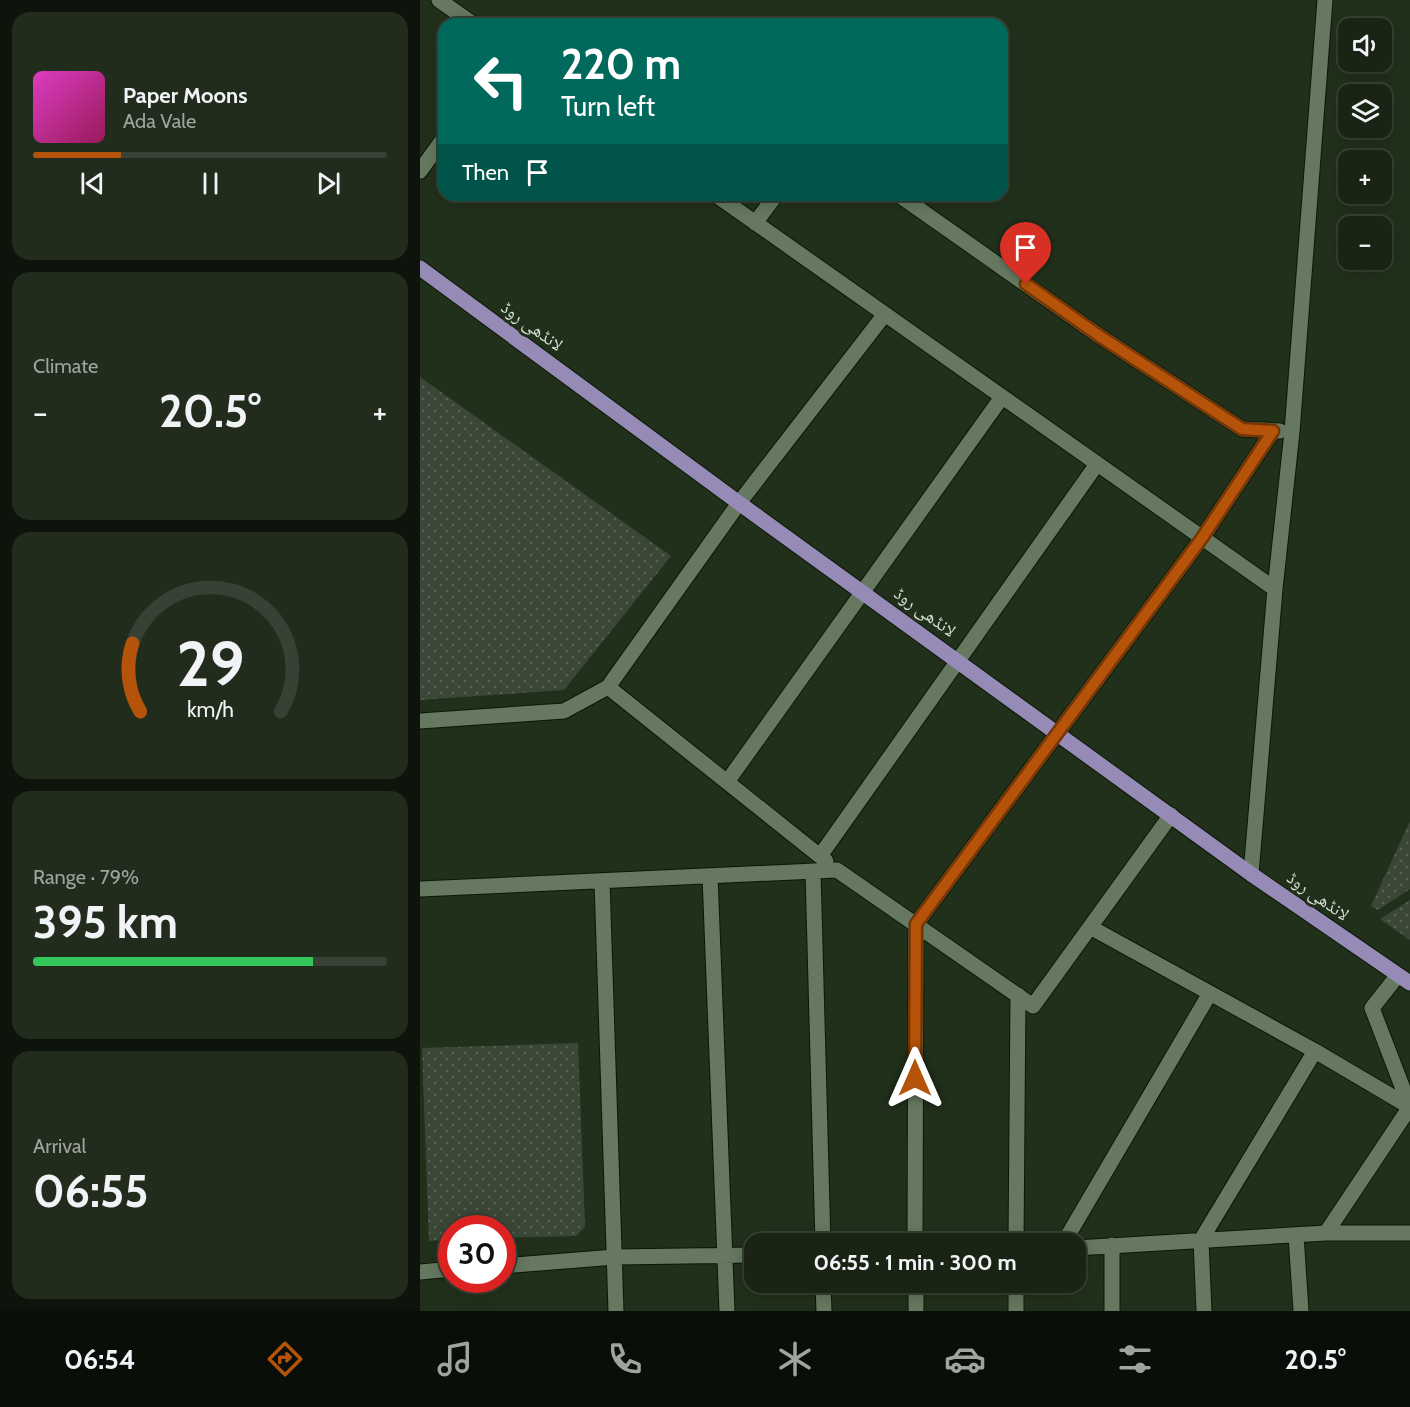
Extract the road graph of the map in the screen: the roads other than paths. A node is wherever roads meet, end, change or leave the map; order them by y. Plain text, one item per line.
1 (439, 0) edge
2 (1325, 0) edge
3 (464, 18) edge
4 (438, 146) edge
5 (420, 171) edge
6 (724, 201) edge
7 (772, 201) edge
8 (908, 201) edge
9 (755, 223) junction
10 (420, 267) edge
11 (885, 314) junction
12 (1002, 397) junction
13 (1273, 431) junction
14 (1292, 432) junction
15 (1097, 464) junction
16 (739, 503) junction
17 (1202, 538) junction
18 (1275, 589) junction
19 (864, 592) junction
20 (958, 660) junction
21 (608, 687) junction
22 (420, 721) edge
23 (1058, 733) junction
24 (727, 782) junction
25 (1171, 815) junction
26 (820, 856) junction
27 (837, 870) junction
28 (813, 871) junction
29 (1251, 874) junction
30 (710, 876) junction
31 (602, 881) junction
32 (420, 889) edge
33 (916, 924) junction
34 (1090, 927) junction
35 (1404, 979) edge
36 (1210, 993) junction
37 (1018, 995) junction
38 (1315, 1051) junction
39 (1410, 1107) edge
40 (823, 1233) edge
41 (915, 1233) edge
42 (1016, 1233) edge
43 (1069, 1233) edge
44 (1326, 1233) junction
45 (1410, 1233) edge
46 (1296, 1235) junction
47 (1201, 1240) junction
48 (1112, 1245) junction
49 (1086, 1247) edge
50 (726, 1255) junction
51 (744, 1255) edge
52 (615, 1257) junction
53 (516, 1265) edge
54 (438, 1270) edge
55 (420, 1272) edge
56 (823, 1293) edge
57 (916, 1293) edge
58 (1016, 1293) edge
59 (616, 1311) edge
60 (727, 1311) edge
61 (824, 1311) edge
62 (916, 1311) edge
63 (1016, 1311) edge
64 (1112, 1311) edge
65 (1204, 1311) edge
66 (1301, 1311) edge

1 - 3 street
2 - 14 street
4 - 5 street
6 - 9 street
7 - 9 street
8 - 13 street
9 - 11 street
10 - 16 main road, لانڈھی روڈ
11 - 12 street
11 - 16 street
12 - 15 street
12 - 19 street
13 - 14 street
13 - 17 street
14 - 18 street
15 - 17 street
15 - 20 street
16 - 19 main road, لانڈھی روڈ
16 - 21 street
17 - 18 street
17 - 23 street
18 - 29 street
19 - 20 main road, لانڈھی روڈ
19 - 24 street
20 - 23 main road, لانڈھی روڈ
20 - 26 street
21 - 22 street
21 - 24 street
23 - 25 main road, لانڈھی روڈ
23 - 33 street
24 - 26 street
25 - 29 main road, لانڈھی روڈ
25 - 34 street
26 - 27 street
27 - 28 street
27 - 33 street
28 - 30 street
28 - 40 street
29 - 35 main road, لانڈھی روڈ
30 - 31 street
30 - 50 street
31 - 32 street
31 - 52 street
33 - 37 street
33 - 41 street
34 - 36 street
34 - 37 street
35 - 39 street
36 - 38 street
36 - 43 street
37 - 42 street
38 - 39 street
38 - 47 street
39 - 44 street
44 - 45 street
44 - 46 street
46 - 47 street
46 - 66 street
47 - 48 street
47 - 65 street
48 - 49 street
48 - 64 street
50 - 51 street
50 - 52 street
50 - 60 street
52 - 53 street
52 - 59 street
54 - 55 street
56 - 61 street
57 - 62 street
58 - 63 street

